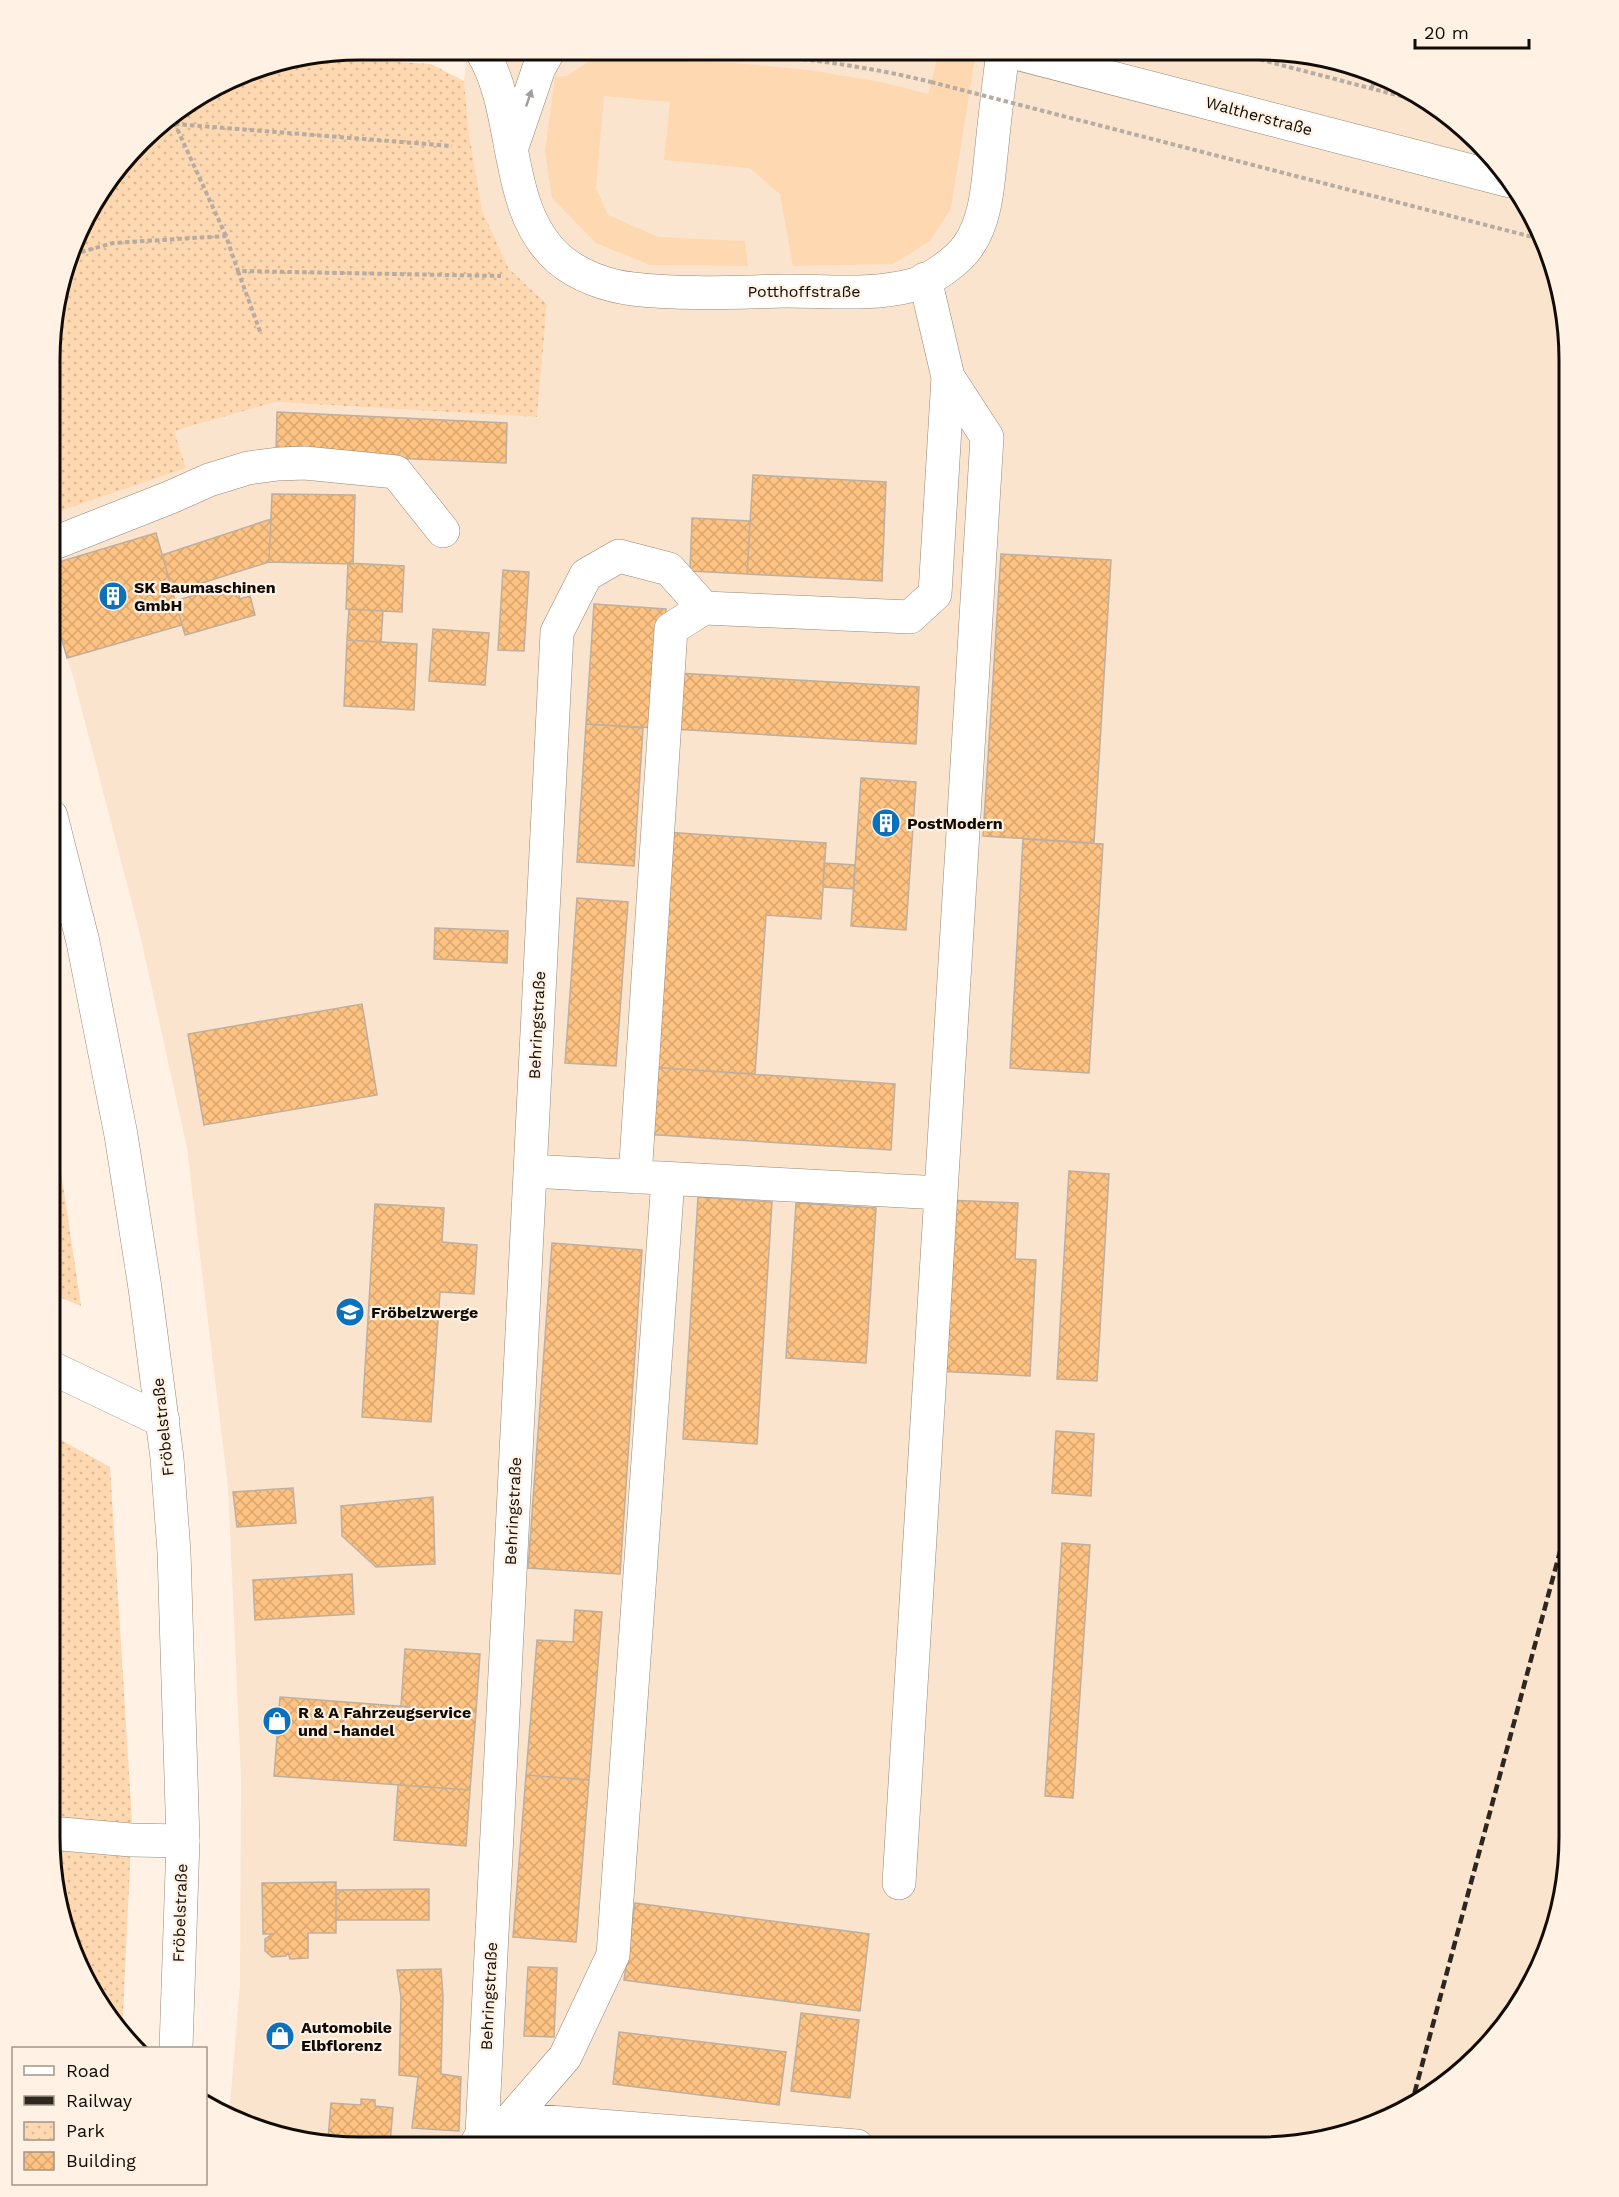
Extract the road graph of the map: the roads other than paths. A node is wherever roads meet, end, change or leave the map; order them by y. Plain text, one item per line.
1 (487, 60) edge
2 (543, 60) edge
3 (1002, 60) edge
4 (1042, 60) edge
5 (512, 147) junction
6 (1498, 179) edge
7 (926, 279) junction
8 (948, 377) junction
9 (443, 531) dead end
10 (60, 541) edge
11 (704, 608) junction
12 (60, 851) edge
13 (530, 1172) junction
14 (635, 1177) junction
15 (668, 1179) junction
16 (941, 1193) junction
17 (60, 1372) edge
18 (163, 1421) junction
19 (60, 1834) edge
20 (183, 1841) junction
21 (898, 1883) dead end
22 (176, 2047) edge
23 (512, 2119) junction
24 (479, 2137) edge
25 (484, 2137) edge
26 (742, 2137) edge

1 - 5 street, Potthoffstraße
5 -> 2 street, Potthoffstraße
3 - 7 street, Potthoffstraße
4 - 6 street, Waltherstraße
5 - 7 street, Potthoffstraße
7 - 8 street
8 - 11 street
8 - 16 street
9 - 10 street
11 - 13 street, Behringstraße
11 - 14 street
12 - 18 street, Fröbelstraße
13 - 14 street
13 - 24 street, Behringstraße
14 - 15 street
15 - 16 street
15 - 23 street
16 - 21 street
17 - 18 street
18 - 20 street, Fröbelstraße
19 - 20 street
20 - 22 street, Fröbelstraße
23 - 25 street
23 - 26 street

